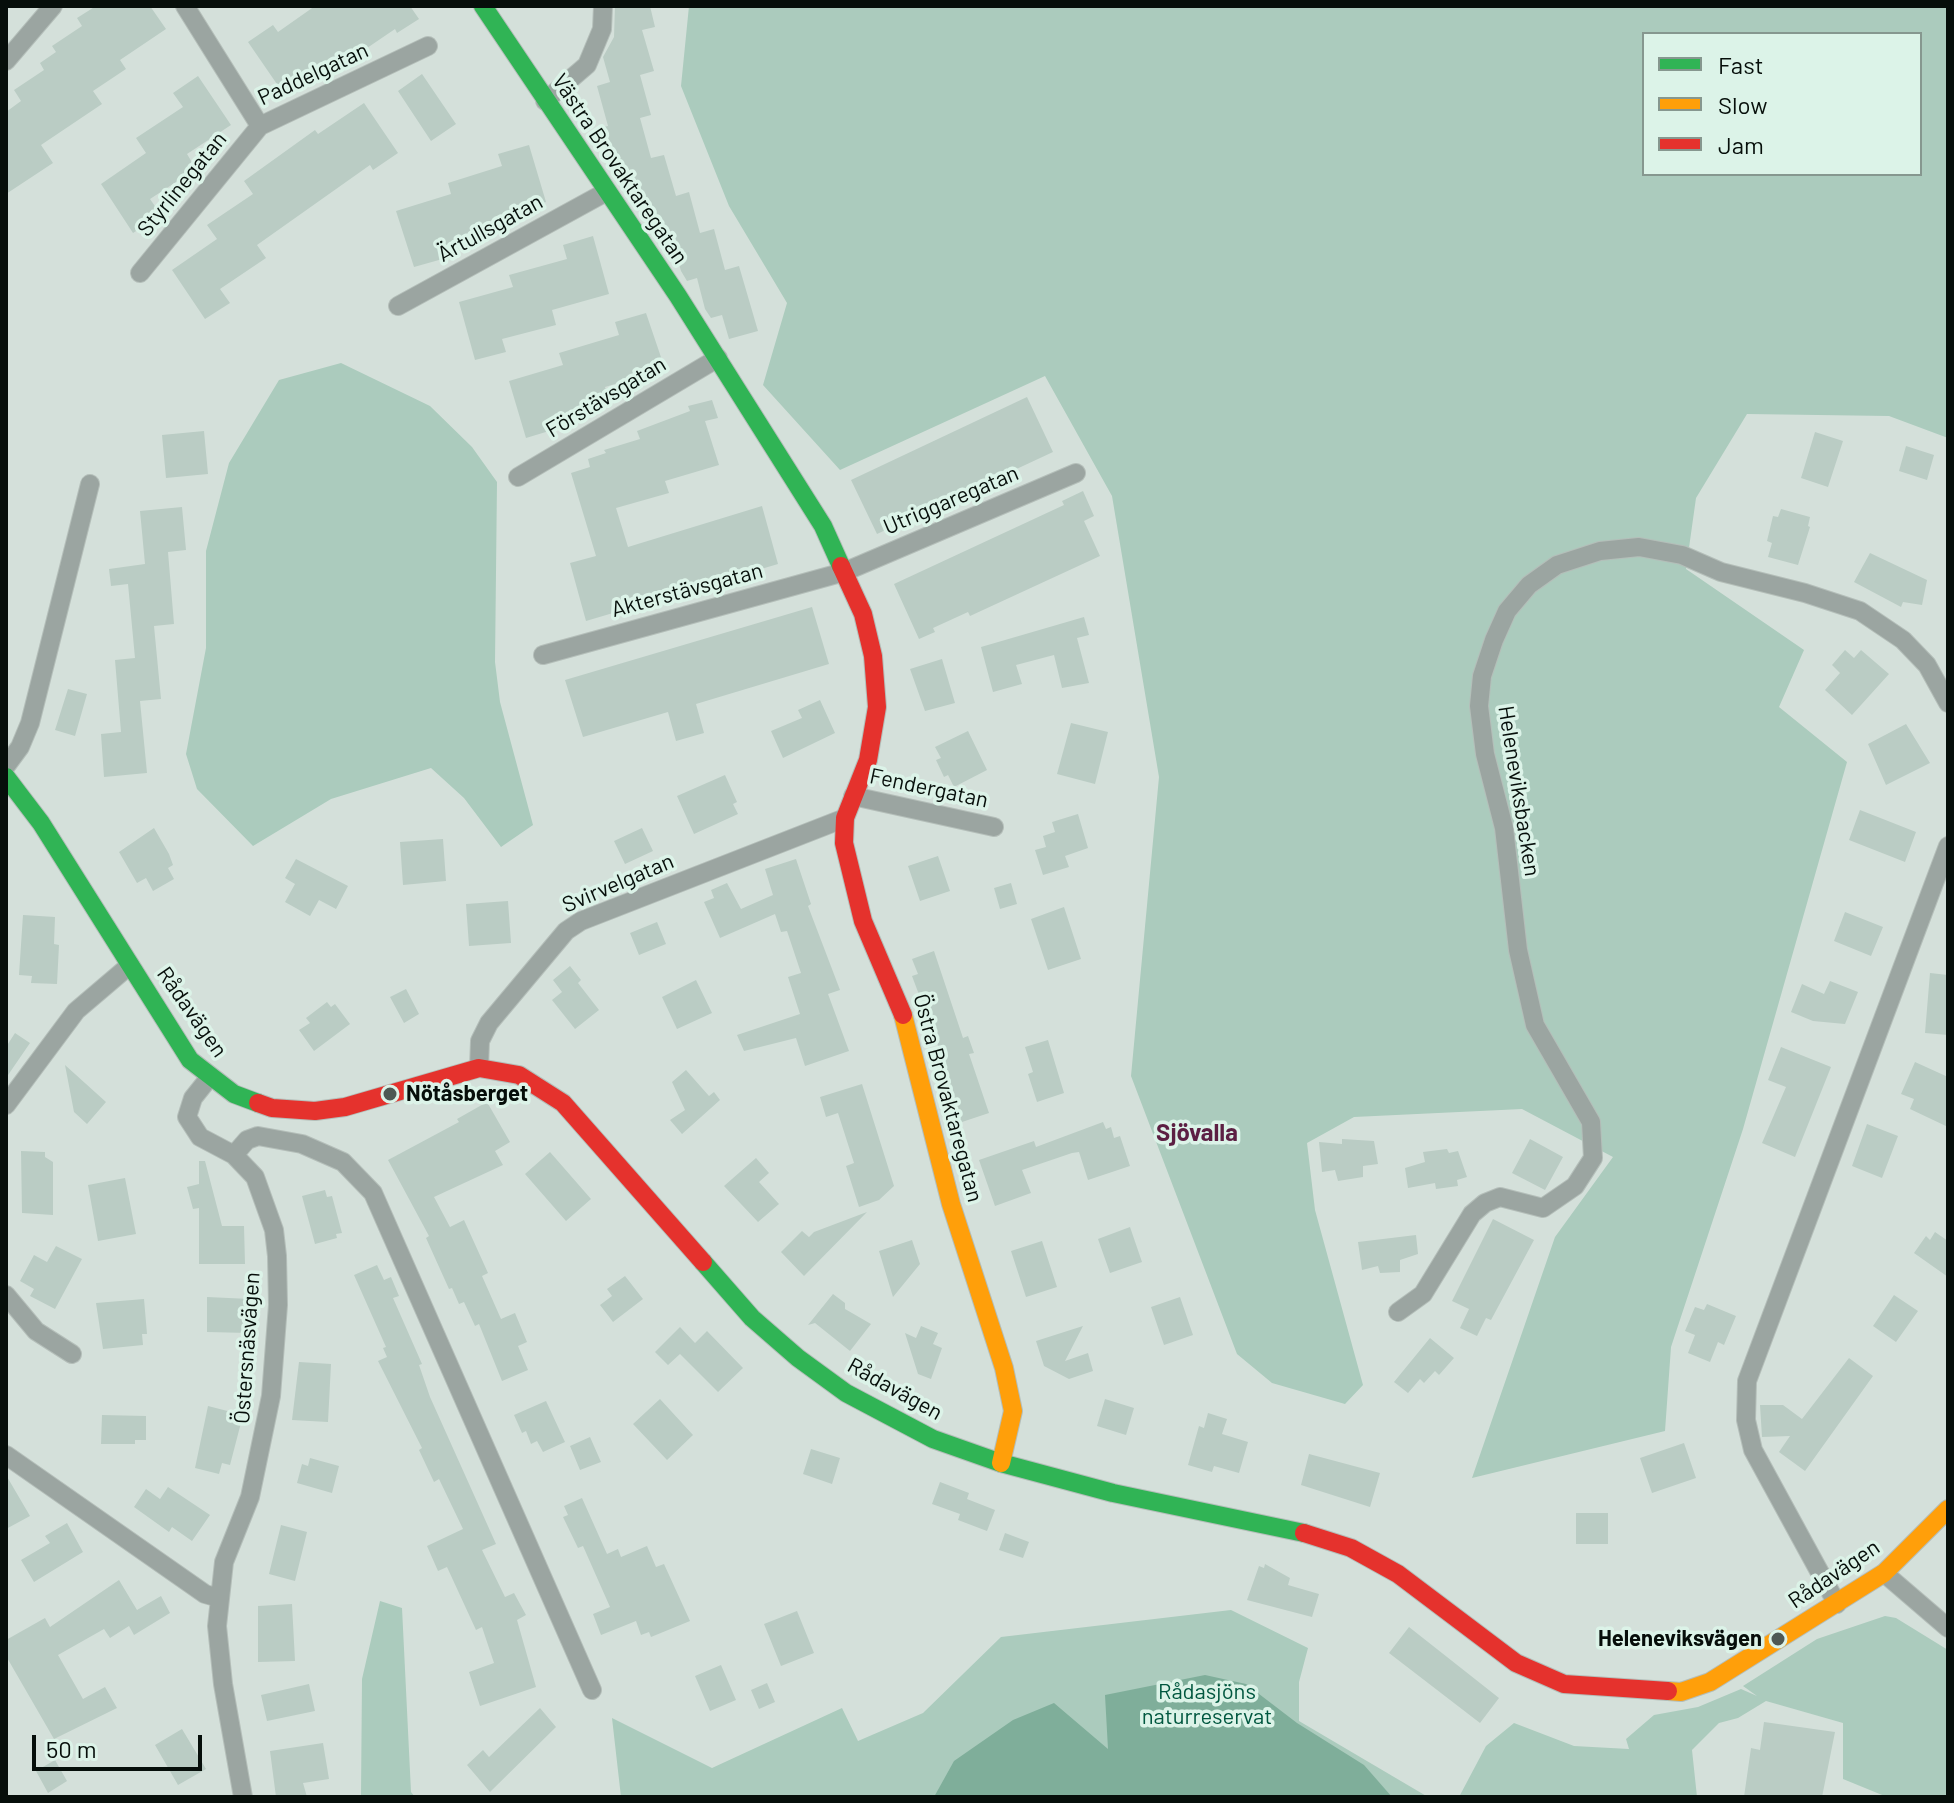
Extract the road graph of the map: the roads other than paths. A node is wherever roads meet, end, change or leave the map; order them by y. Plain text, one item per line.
1 (53, 6) edge
2 (185, 6) edge
3 (483, 6) edge
4 (603, 6) edge
5 (428, 46) dead end
6 (6, 61) edge
7 (545, 101) junction
8 (260, 126) junction
9 (606, 192) junction
10 (140, 273) dead end
11 (398, 306) dead end
12 (718, 358) junction
13 (1076, 473) dead end
14 (518, 477) dead end
15 (90, 484) dead end
16 (844, 572) junction
17 (543, 655) dead end
18 (1948, 703) edge
19 (6, 766) edge
20 (6, 777) edge
21 (853, 796) junction
22 (845, 818) junction
23 (994, 827) dead end
24 (1948, 846) edge
25 (130, 965) junction
26 (479, 1068) junction
27 (209, 1078) junction
28 (6, 1105) edge
29 (234, 1155) junction
30 (6, 1295) edge
31 (1398, 1312) dead end
32 (72, 1354) dead end
33 (6, 1455) edge
34 (1001, 1463) junction
35 (1948, 1509) edge
36 (1884, 1573) junction
37 (219, 1598) junction
38 (1837, 1604) junction
39 (1948, 1628) edge
40 (592, 1690) dead end
41 (243, 1797) edge

1 - 6 street
2 - 8 street, Paddelgatan
3 - 7 street, Västra Brovaktaregatan
4 - 7 street
5 - 8 street, Paddelgatan
7 - 9 street, Västra Brovaktaregatan
8 - 10 street, Styrlinegatan
9 - 11 street, Ärtullsgatan
9 - 12 street, Västra Brovaktaregatan
12 - 14 street, Förstävsgatan
12 - 16 street, Östra Brovaktaregatan
13 - 16 street, Utriggaregatan
15 - 19 street
16 - 17 street, Akterstävsgatan
16 - 21 street, Östra Brovaktaregatan
18 - 31 street, Heleneviksbacken
20 - 25 street, Rådavägen
21 - 22 street, Östra Brovaktaregatan
21 - 23 street, Fendergatan
22 - 26 street, Svirvelgatan
22 - 34 street, Östra Brovaktaregatan
24 - 38 street
25 - 27 street, Rådavägen
25 - 28 street
26 - 27 street, Rådavägen
26 - 34 street, Rådavägen
27 - 29 street
29 - 37 street, Östersnäsvägen
29 - 40 street
30 - 32 street
33 - 37 street
34 - 38 street, Rådavägen
35 - 36 street, Rådavägen
36 - 38 street, Rådavägen
36 - 39 street
37 - 41 street, Östersnäsvägen

